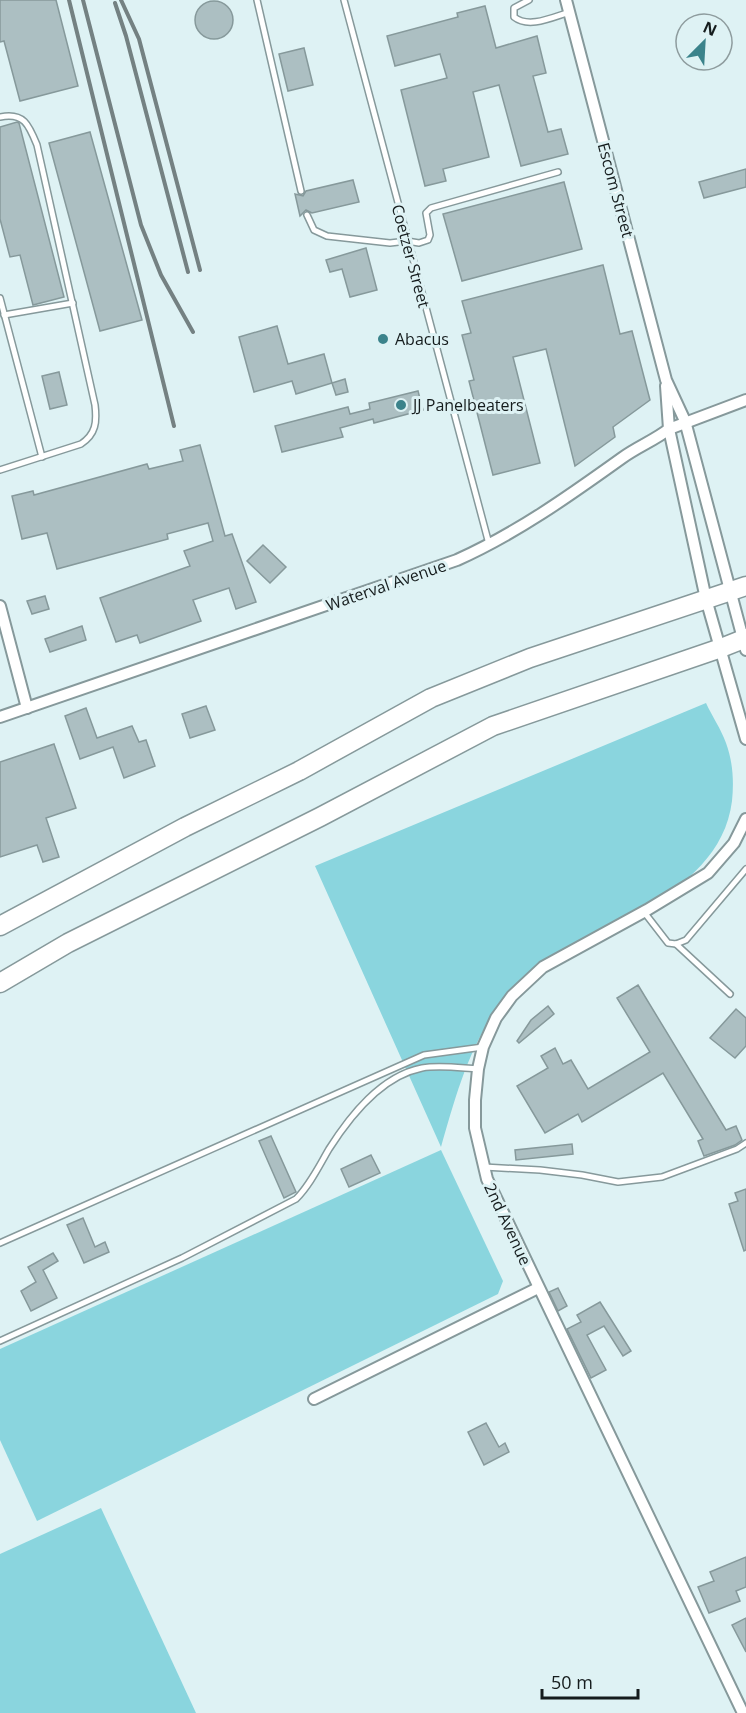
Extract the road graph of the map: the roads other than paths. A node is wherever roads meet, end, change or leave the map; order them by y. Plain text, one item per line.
1 (257, 0) edge
2 (344, 0) edge
3 (529, 0) edge
4 (566, 0) edge
5 (570, 12) junction
6 (0, 117) edge
7 (558, 172) dead end
8 (301, 191) dead end
9 (307, 215) dead end
10 (407, 241) junction
11 (0, 298) edge
12 (73, 303) junction
13 (4, 315) junction
14 (666, 380) junction
15 (746, 400) edge
16 (685, 421) junction
17 (669, 429) junction
18 (42, 457) junction
19 (0, 470) edge
20 (489, 546) junction
21 (738, 588) edge
22 (706, 599) junction
23 (0, 606) edge
24 (745, 642) edge
25 (721, 648) junction
26 (27, 708) junction
27 (0, 717) edge
28 (746, 739) edge
29 (746, 819) edge
30 (746, 869) edge
31 (643, 912) junction
32 (0, 926) edge
33 (676, 944) junction
34 (0, 983) edge
35 (730, 994) dead end
36 (483, 1047) junction
37 (478, 1069) junction
38 (746, 1143) edge
39 (484, 1167) junction
40 (0, 1243) edge
41 (538, 1288) junction
42 (0, 1341) edge
43 (314, 1399) dead end
44 (743, 1713) edge

1 - 8 lane
2 - 10 lane, Coetzer Street
3 - 5 lane
4 - 5 street, Escom Street
5 - 14 street, Escom Street
6 - 12 lane
7 - 10 lane
9 - 10 lane
10 - 20 lane, Coetzer Street
11 - 13 lane
12 - 13 lane
12 - 18 lane
13 - 18 lane
14 - 16 street, Escom Street
14 - 17 street, Escom Street
15 - 16 street, Waterval Avenue
16 - 17 street, Waterval Avenue
16 - 21 street, Escom Street
17 - 20 street, Waterval Avenue
17 - 22 street, Escom Street
18 - 19 lane
20 - 26 street, Waterval Avenue
21 - 22 main road
21 - 24 street, Escom Street
22 - 25 street, Escom Street
22 - 32 main road
23 - 26 street
24 - 25 main road
25 - 28 street
25 - 34 main road
26 - 27 street, Waterval Avenue
29 - 31 street, 2nd Avenue
30 - 33 lane
31 - 33 lane
31 - 36 street, 2nd Avenue
33 - 35 lane
36 - 37 street, 2nd Avenue
36 - 40 lane
37 - 39 street, 2nd Avenue
37 - 42 lane
38 - 39 lane
39 - 41 street, 2nd Avenue
41 - 43 street
41 - 44 street, 2nd Avenue

